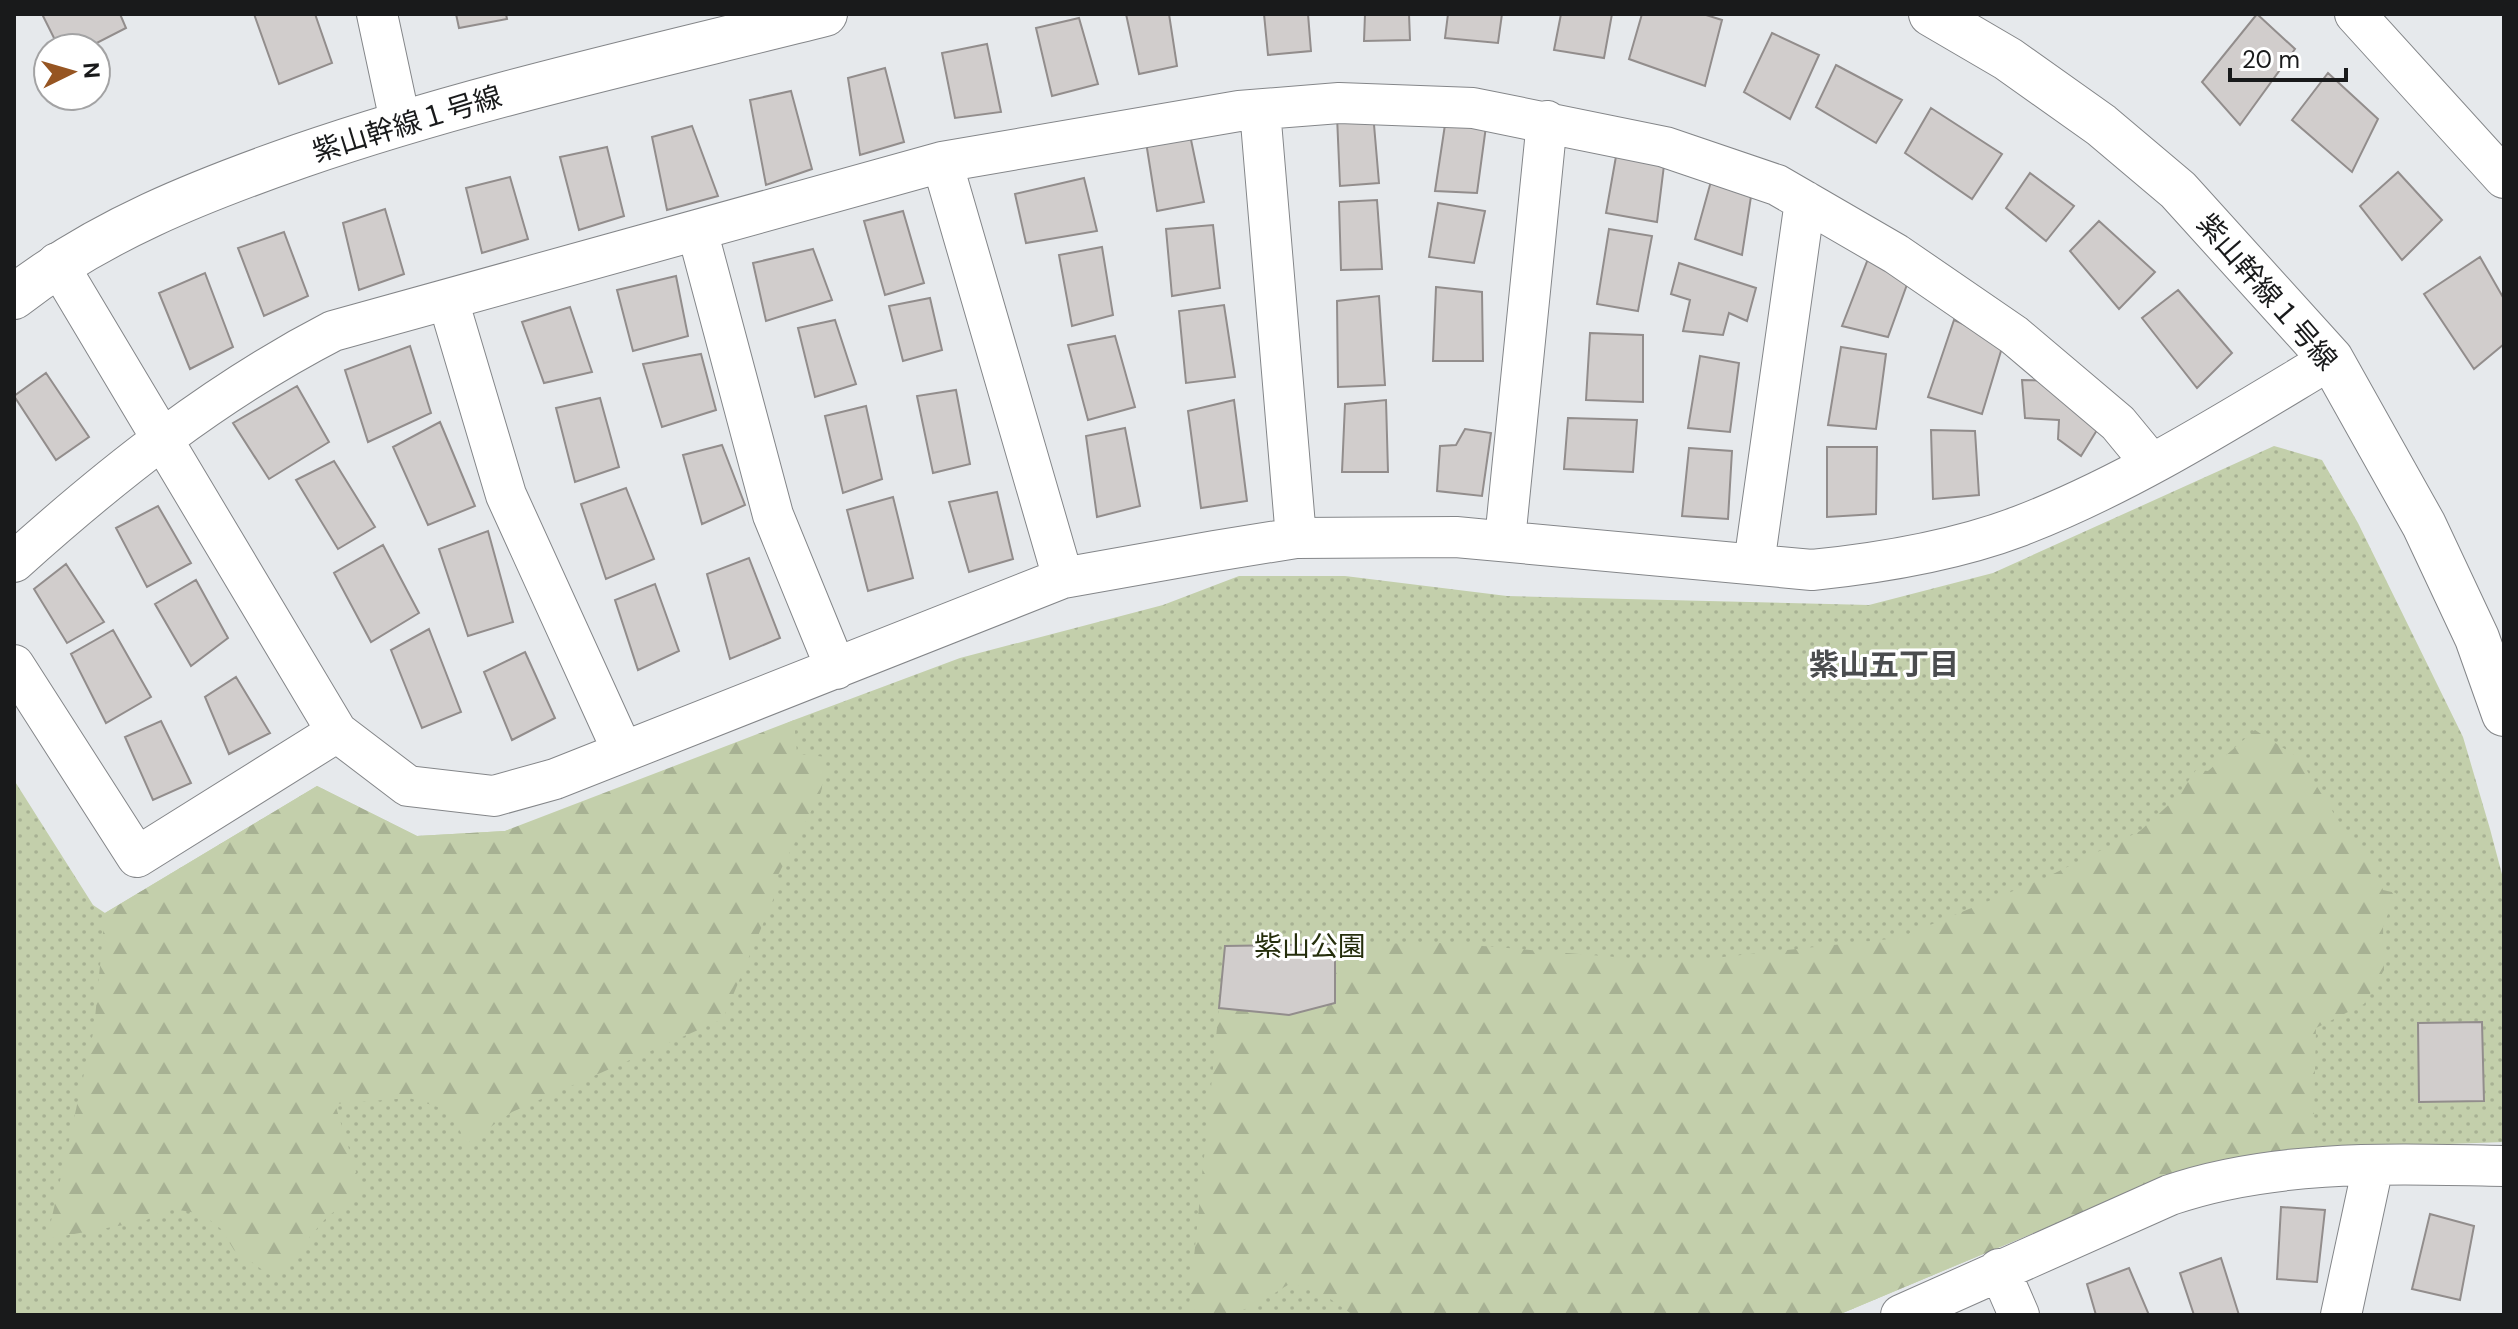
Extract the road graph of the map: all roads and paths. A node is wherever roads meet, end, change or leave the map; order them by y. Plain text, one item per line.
1 (377, 14) edge
2 (825, 14) edge
3 (1931, 14) edge
4 (2359, 15) edge
5 (1260, 110) junction
6 (400, 121) junction
7 (1547, 121) junction
8 (942, 162) junction
9 (2504, 178) edge
10 (1805, 201) junction
11 (697, 230) junction
12 (57, 263) junction
13 (14, 297) edge
14 (448, 300) junction
15 (2331, 359) junction
16 (162, 438) junction
17 (2151, 463) junction
18 (1296, 538) junction
19 (1505, 540) junction
20 (14, 562) edge
21 (1754, 564) junction
22 (1063, 578) junction
23 (14, 665) edge
24 (836, 669) junction
25 (2504, 714) edge
26 (337, 732) junction
27 (623, 752) junction
28 (2373, 1166) junction
29 (2504, 1166) edge
30 (1999, 1269) junction
31 (1901, 1315) edge
32 (2019, 1315) edge
33 (2341, 1315) edge

1 - 6 street
2 - 6 street, 紫山幹線１号線
3 - 15 street, 紫山幹線１号線
4 - 9 street
5 - 7 street
5 - 8 street
5 - 18 street
6 - 12 street, 紫山幹線１号線
7 - 10 street
7 - 19 street
8 - 11 street
8 - 22 street
10 - 17 street
10 - 21 street
11 - 14 street
11 - 24 street
12 - 13 street, 紫山幹線１号線
12 - 16 street
14 - 16 street
14 - 27 street
15 - 17 street
15 - 25 street, 紫山幹線１号線
16 - 20 street
16 - 26 street
17 - 21 street
18 - 19 street
18 - 22 street
19 - 21 street
22 - 24 street
23 - 26 street
24 - 27 street
26 - 27 street
28 - 29 street
28 - 30 street
28 - 33 street
30 - 31 street
30 - 32 street

